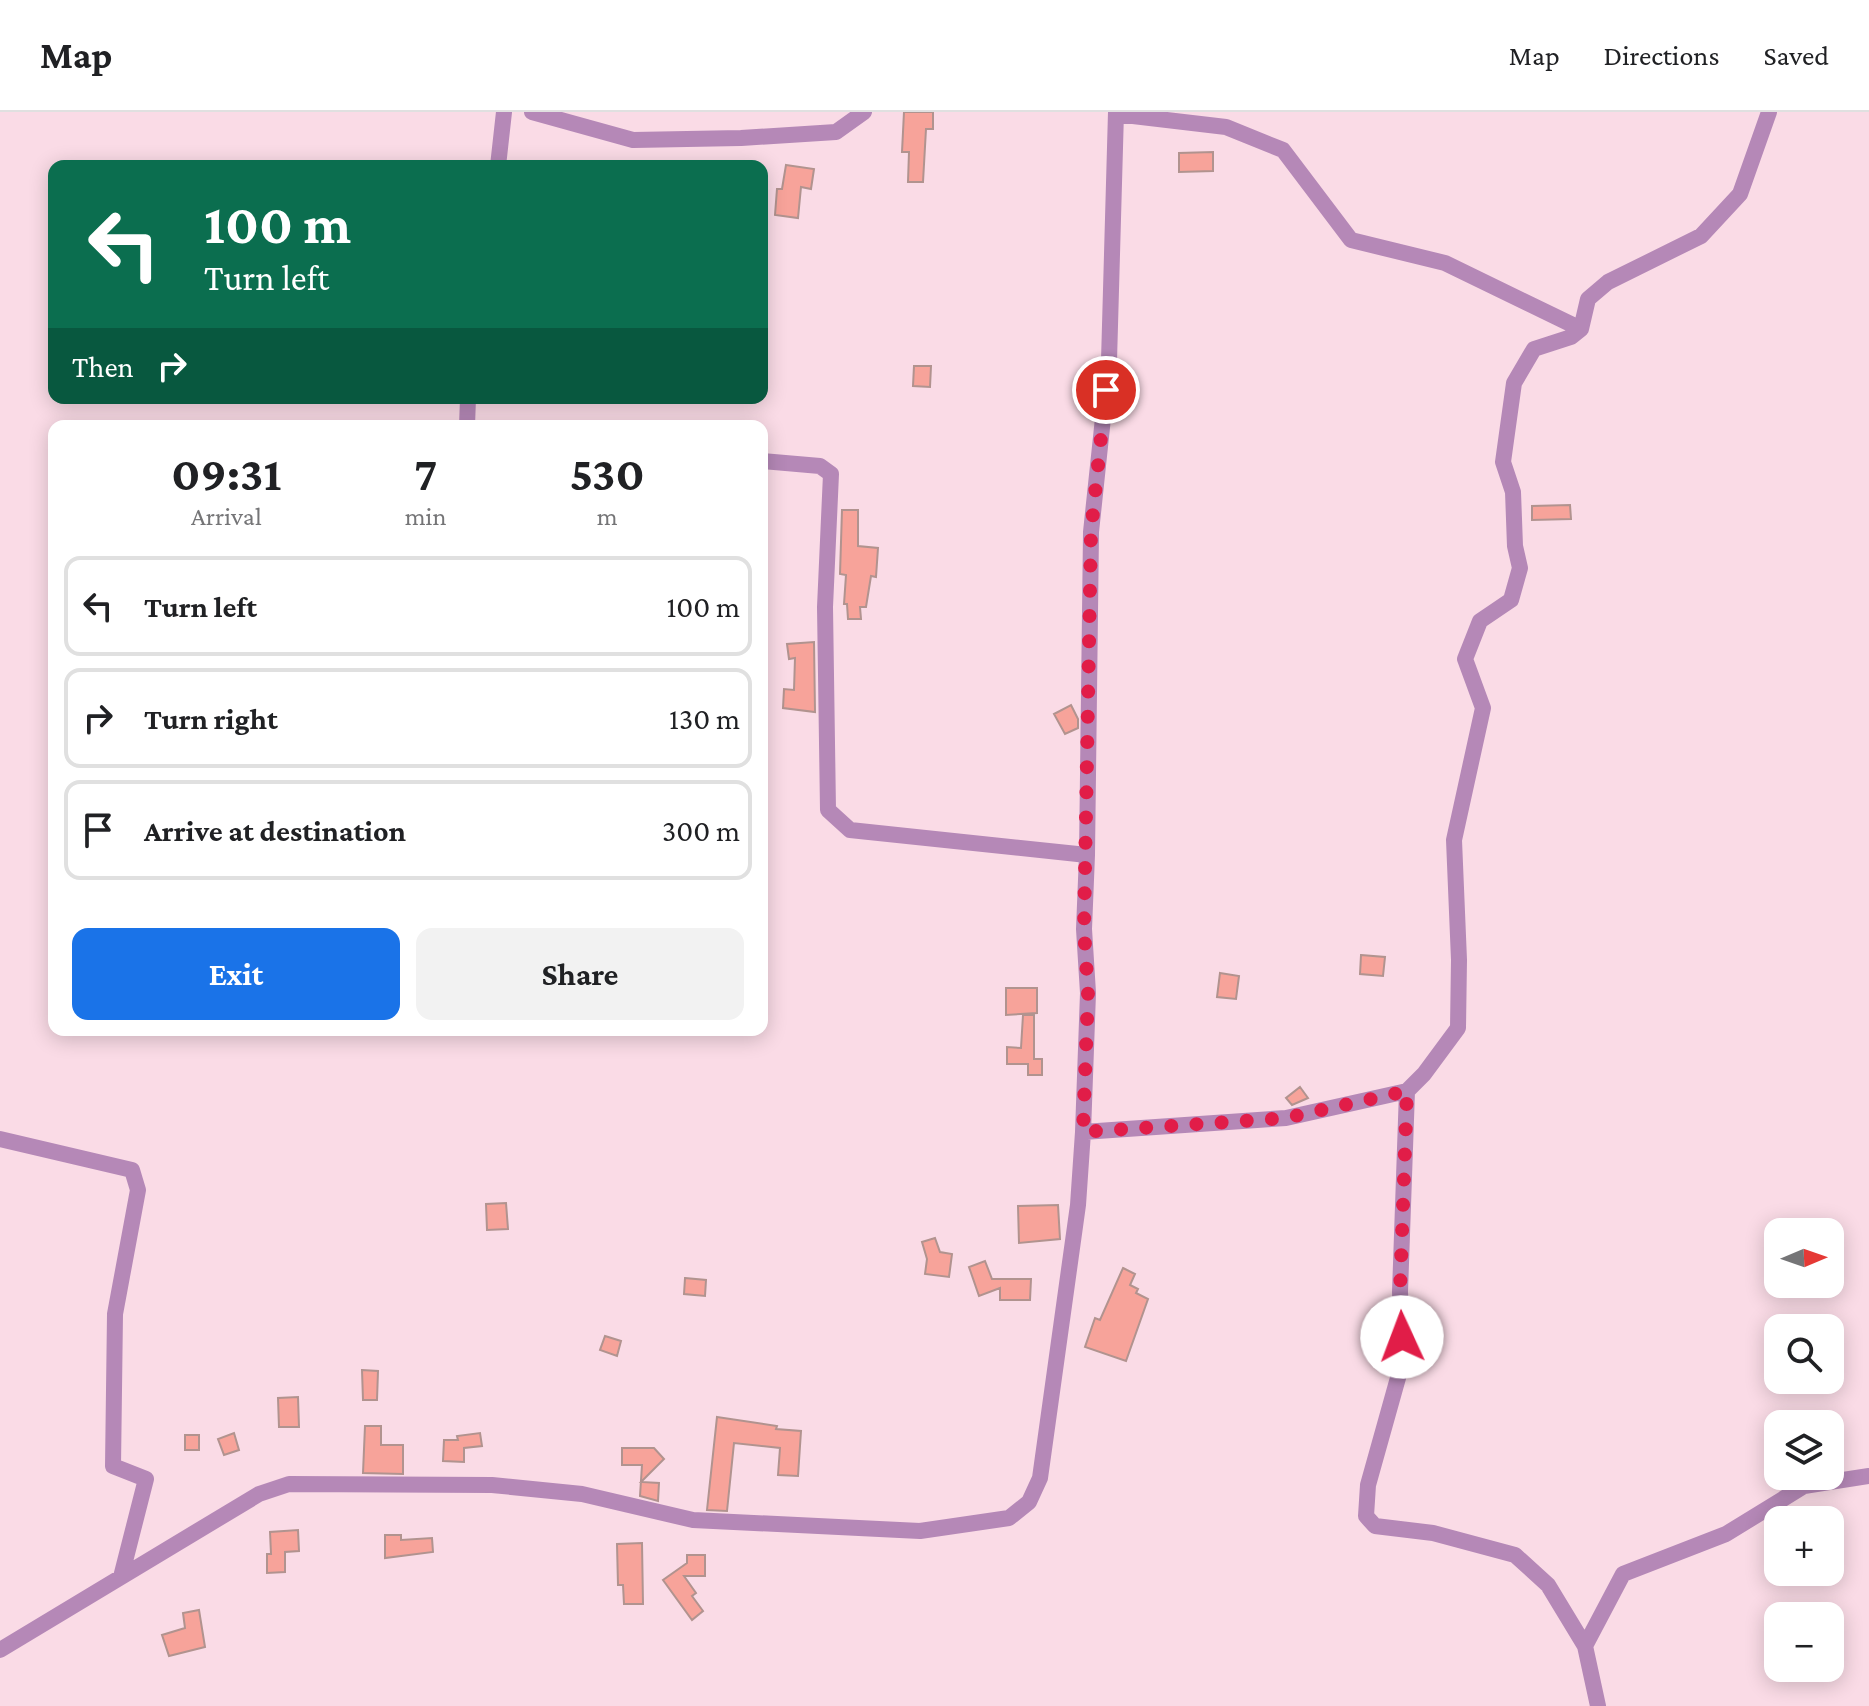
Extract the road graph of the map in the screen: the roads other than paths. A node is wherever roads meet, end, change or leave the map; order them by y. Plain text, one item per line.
1 (504, 112) edge
2 (532, 112) edge
3 (864, 112) edge
4 (1769, 112) edge
5 (1116, 113) edge
6 (499, 160) edge
7 (1581, 329) junction
8 (768, 462) edge
9 (1087, 855) junction
10 (1407, 1091) junction
11 (1083, 1132) junction
12 (0, 1139) edge
13 (1869, 1476) edge
14 (121, 1577) junction
15 (1585, 1646) junction
16 (0, 1650) edge
17 (1598, 1706) edge

1 - 6 street
2 - 3 street
4 - 7 street
5 - 7 street
5 - 9 street
7 - 10 street
8 - 9 street
9 - 11 street
10 - 11 street
10 - 15 street
11 - 14 street
12 - 14 street
13 - 15 street
14 - 16 street
15 - 17 street

